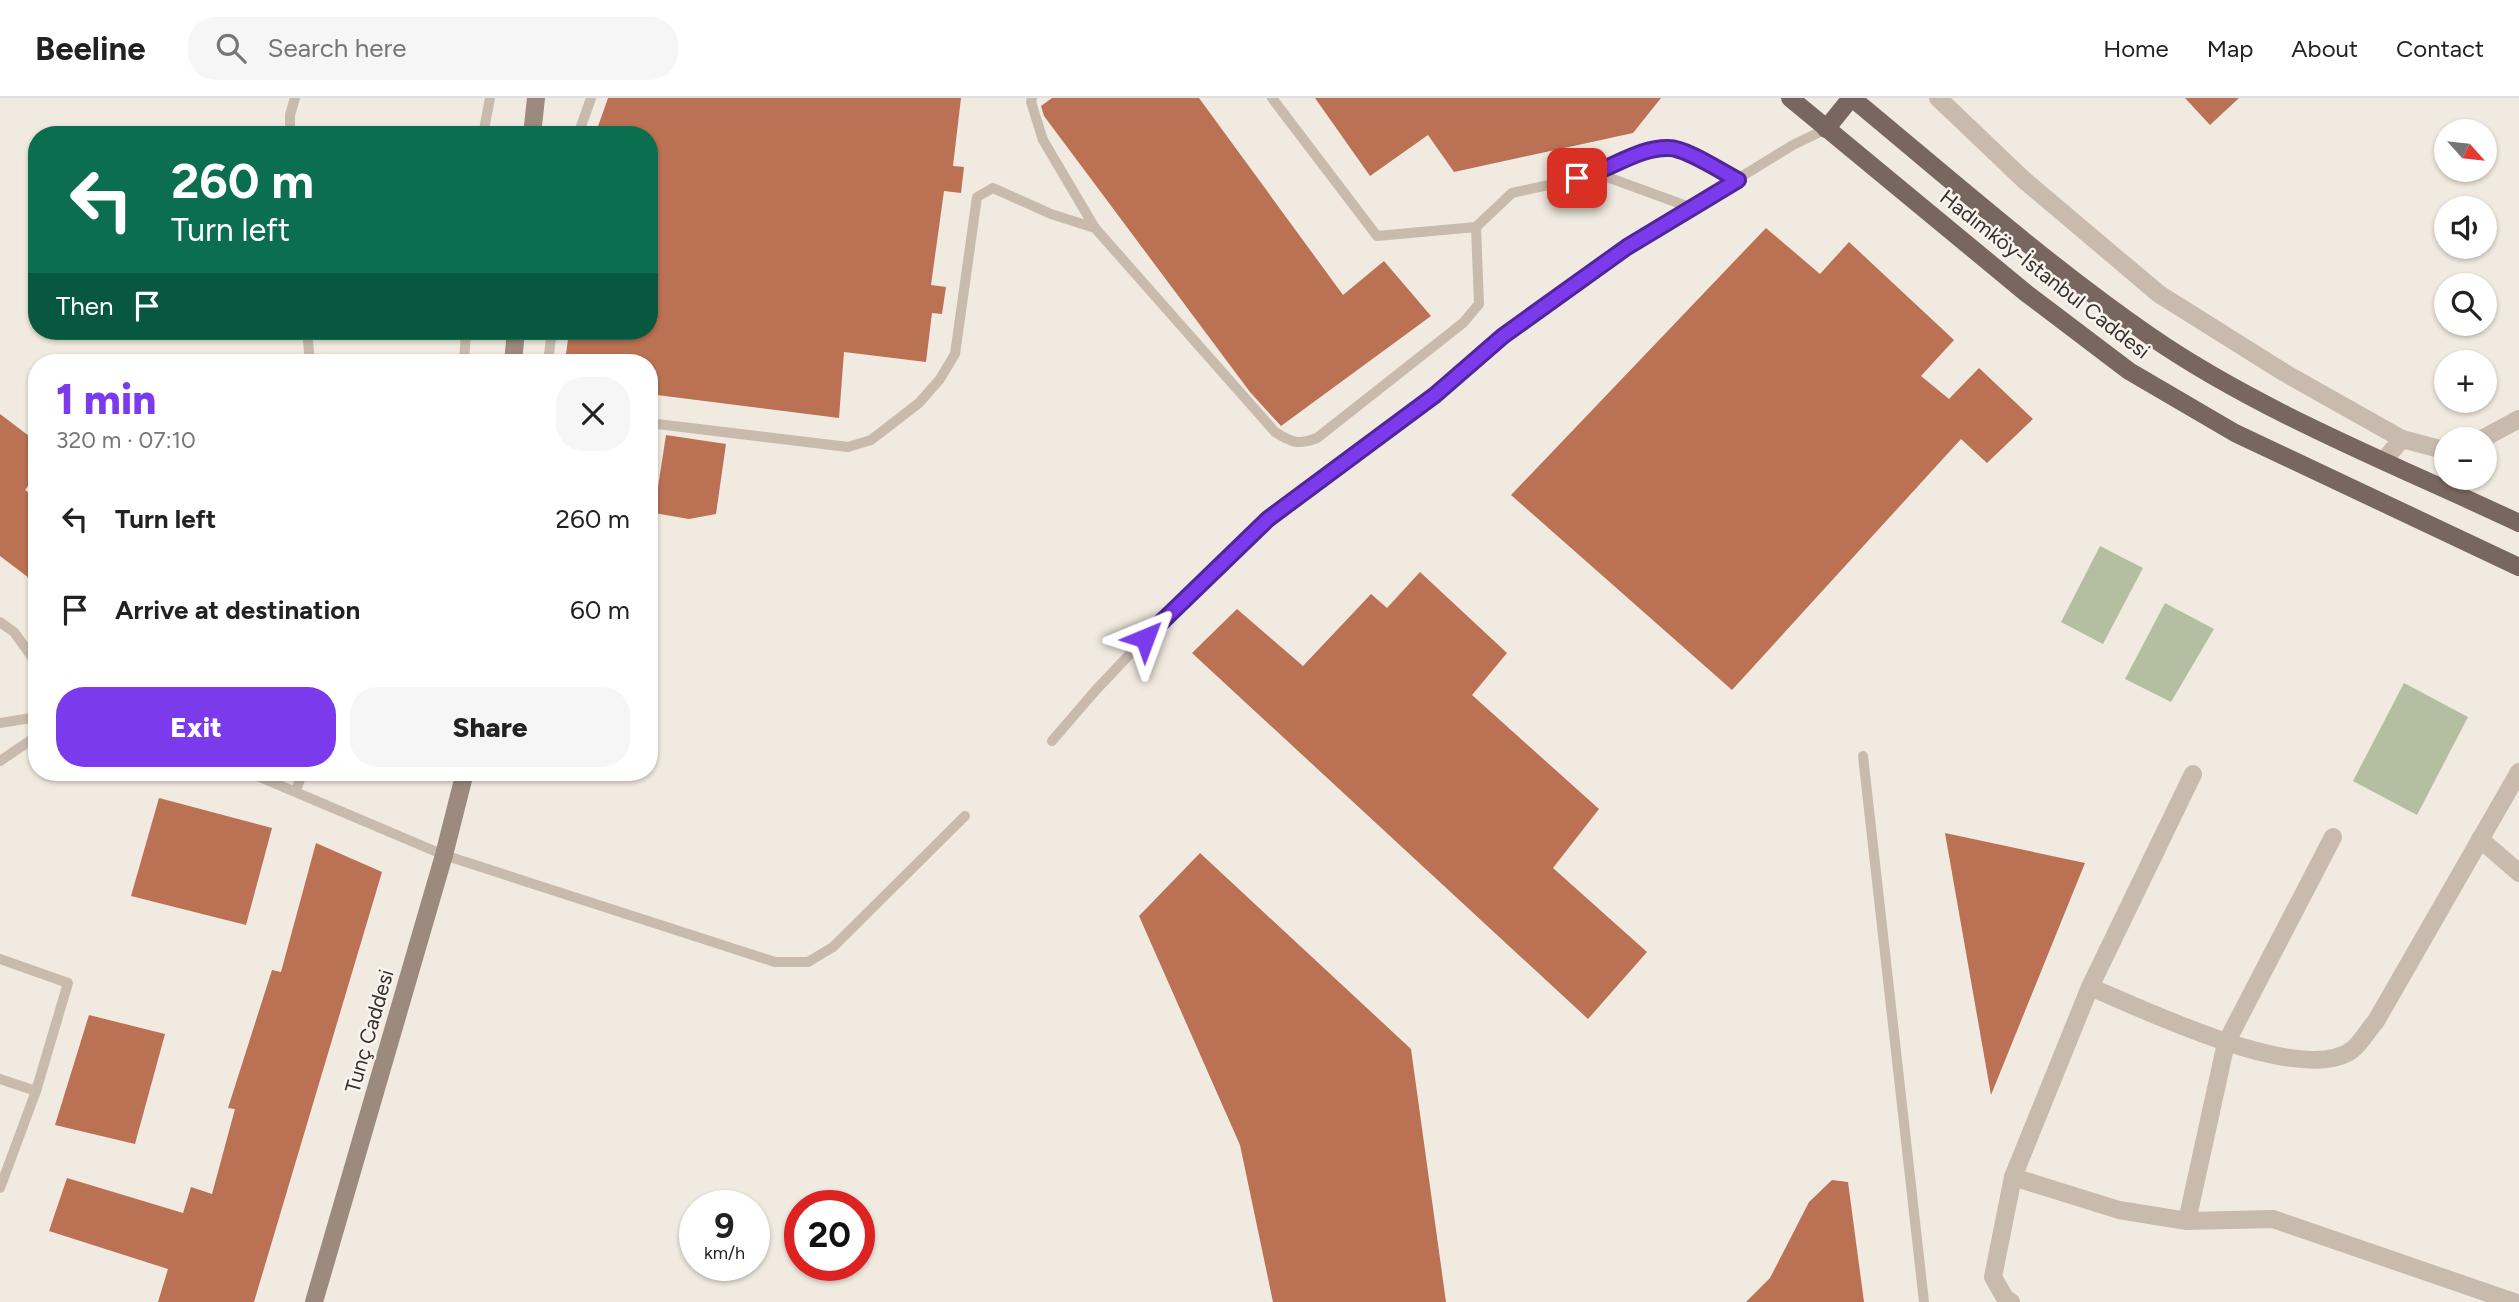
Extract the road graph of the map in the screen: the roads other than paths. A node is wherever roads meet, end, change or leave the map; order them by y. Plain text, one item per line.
1 (295, 98) edge
2 (490, 98) edge
3 (536, 98) edge
4 (591, 98) edge
5 (1032, 98) edge
6 (1272, 98) edge
7 (1790, 98) edge
8 (1851, 98) edge
9 (1938, 98) edge
10 (290, 126) edge
11 (485, 126) edge
12 (533, 126) edge
13 (581, 126) edge
14 (1826, 128) junction
15 (1599, 174) junction
16 (1738, 180) junction
17 (1692, 208) junction
18 (1476, 227) junction
19 (1095, 228) junction
20 (2519, 419) edge
21 (658, 424) edge
22 (2497, 431) edge
23 (2402, 439) junction
24 (2434, 447) edge
25 (2384, 460) junction
26 (2519, 523) edge
27 (2519, 567) edge
28 (0, 622) edge
29 (0, 630) edge
30 (14, 632) junction
31 (28, 651) edge
32 (28, 718) edge
33 (0, 723) edge
34 (1052, 741) dead end
35 (28, 742) edge
36 (1863, 756) dead end
37 (0, 761) edge
38 (2519, 772) edge
39 (2193, 774) dead end
40 (272, 781) edge
41 (300, 781) edge
42 (463, 781) edge
43 (296, 790) junction
44 (965, 816) dead end
45 (2333, 836) dead end
46 (2480, 839) junction
47 (444, 855) junction
48 (2519, 873) edge
49 (0, 959) edge
50 (2090, 987) junction
51 (2226, 1044) junction
52 (0, 1079) edge
53 (36, 1091) junction
54 (2013, 1177) junction
55 (0, 1188) edge
56 (2187, 1221) junction
57 (314, 1302) edge
58 (1924, 1302) edge
59 (2011, 1302) edge
60 (2514, 1302) edge

1 - 10 lane
2 - 11 lane
3 - 12 main road
4 - 13 lane
5 - 19 lane
6 - 18 lane
7 - 14 main road, Hadımköy-İstanbul Caddesi
8 - 14 main road
8 - 25 main road, Hadımköy-İstanbul Caddesi
9 - 23 street
14 - 16 lane
14 - 27 main road, Hadımköy-İstanbul Caddesi
15 - 16 lane
15 - 17 lane
15 - 18 lane
16 - 17 lane
17 - 34 lane
18 - 19 lane
19 - 21 lane
20 - 22 street
23 - 24 street
23 - 25 street
25 - 26 main road, Hadımköy-İstanbul Caddesi
28 - 30 lane
29 - 30 lane
30 - 31 lane
32 - 33 lane
35 - 37 lane
36 - 58 lane
38 - 46 street
39 - 50 street
40 - 43 lane
41 - 43 lane
42 - 47 main road, Tunç Caddesi
43 - 47 lane
44 - 47 lane
45 - 51 street
46 - 48 street
46 - 51 street
47 - 57 main road, Tunç Caddesi
49 - 53 lane
50 - 51 street
50 - 54 street
51 - 56 street
52 - 53 lane
53 - 55 lane
54 - 56 street
54 - 59 street
56 - 60 street

